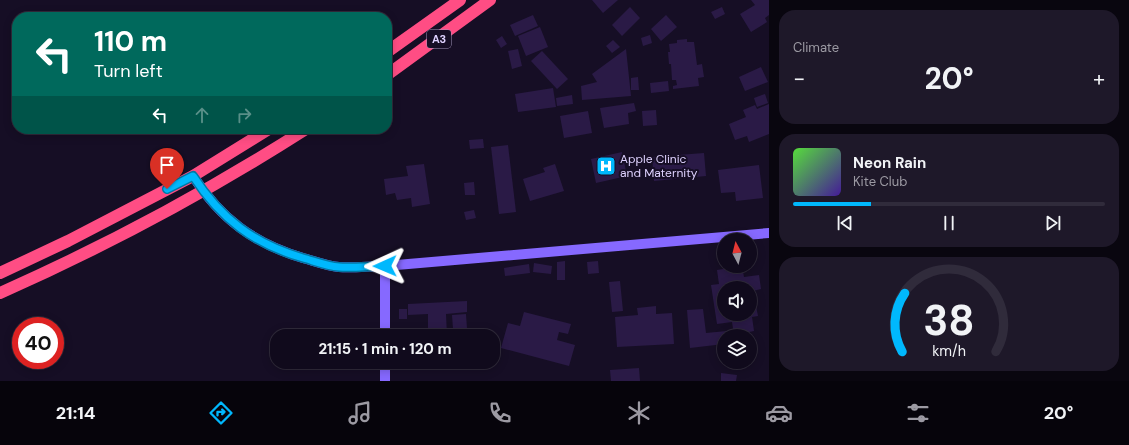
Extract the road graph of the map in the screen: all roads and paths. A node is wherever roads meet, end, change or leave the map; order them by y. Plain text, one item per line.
1 (460, 0) edge
2 (490, 0) edge
3 (392, 48) edge
4 (392, 72) edge
5 (261, 134) edge
6 (298, 134) edge
7 (193, 176) junction
8 (204, 192) junction
9 (769, 233) edge
10 (385, 266) junction
11 (0, 273) edge
12 (0, 293) edge
13 (385, 329) edge
14 (385, 369) edge
15 (385, 381) edge

1 - 3 highway, A3
2 - 4 highway, A3
5 - 7 highway
6 - 8 highway
7 - 8 street
7 - 11 highway
8 - 10 street
8 - 12 highway
9 - 10 street
10 - 13 street
14 - 15 street

